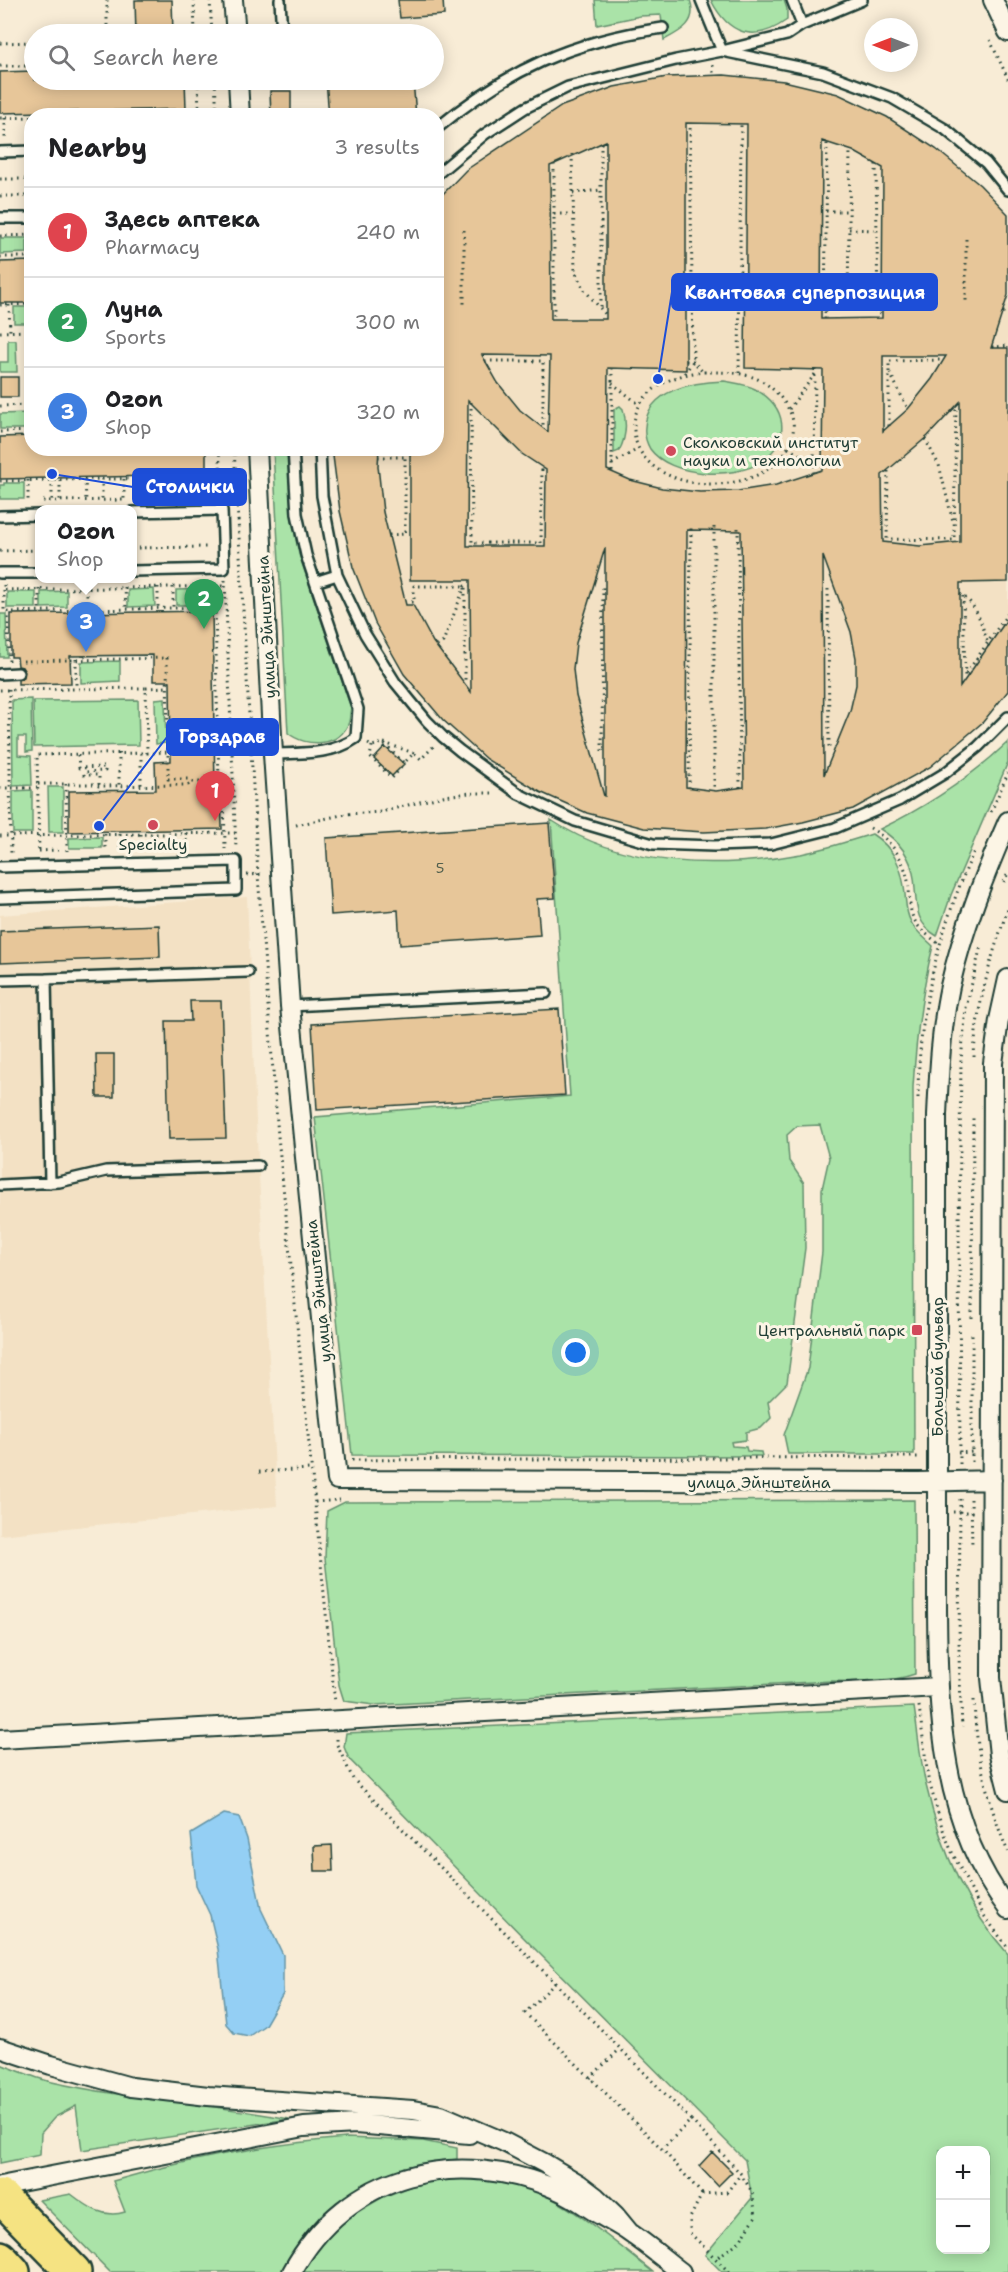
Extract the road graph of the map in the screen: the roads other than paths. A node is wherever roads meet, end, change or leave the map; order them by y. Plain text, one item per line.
1 (233, 0) edge
2 (280, 0) edge
3 (701, 0) edge
4 (792, 0) edge
5 (862, 0) edge
6 (993, 0) edge
7 (235, 24) edge
8 (281, 24) edge
9 (802, 25) junction
10 (663, 28) dead end
11 (1008, 33) edge
12 (722, 51) junction
13 (239, 90) edge
14 (240, 108) edge
15 (444, 123) edge
16 (24, 151) edge
17 (0, 152) edge
18 (444, 168) edge
19 (1008, 190) edge
20 (0, 218) edge
21 (24, 218) edge
22 (257, 456) edge
23 (293, 456) edge
24 (320, 456) edge
25 (137, 512) edge
26 (35, 514) edge
27 (0, 516) edge
28 (137, 571) edge
29 (2, 573) edge
30 (35, 573) edge
31 (337, 575) junction
32 (315, 582) junction
33 (18, 673) dead end
34 (0, 674) edge
35 (1008, 717) edge
36 (273, 754) junction
37 (1008, 821) edge
38 (0, 867) edge
39 (0, 898) edge
40 (248, 972) dead end
41 (46, 979) junction
42 (1008, 979) edge
43 (0, 980) edge
44 (546, 993) dead end
45 (290, 1006) junction
46 (258, 1166) dead end
47 (50, 1183) junction
48 (0, 1185) edge
49 (992, 1480) junction
50 (937, 1482) junction
51 (938, 1687) junction
52 (0, 1739) edge
53 (1008, 1790) edge
54 (1008, 1909) edge
55 (0, 2048) edge
56 (486, 2136) junction
57 (0, 2186) edge
58 (0, 2196) edge
59 (628, 2232) junction
60 (0, 2258) edge
61 (13, 2272) edge
62 (74, 2272) edge
63 (292, 2272) edge
64 (681, 2272) edge

1 - 7 street
2 - 8 lane
3 - 12 lane
4 - 9 lane
5 - 9 lane
6 - 11 street
9 - 12 lane
10 - 15 lane
12 - 18 lane
12 - 19 lane
13 - 14 street
16 - 17 lane
20 - 21 lane
22 - 36 street, улица Эйнштейна
23 - 32 lane
24 - 31 lane
25 - 28 lane
26 - 27 lane
29 - 30 lane
31 - 32 lane
31 - 35 lane
32 - 36 lane
33 - 34 lane
36 - 45 street, улица Эйнштейна
37 - 50 street, Большой бульвар
38 - 39 lane
40 - 41 lane
41 - 43 lane
41 - 47 lane
42 - 49 street
44 - 45 lane
45 - 50 street, улица Эйнштейна
46 - 47 lane
47 - 48 lane
49 - 50 street, улица Эйнштейна
49 - 53 street
50 - 51 street, Большой бульвар
51 - 52 street
51 - 54 street, Большой бульвар
55 - 56 street
56 - 57 street
56 - 59 street
58 - 62 highway
59 - 63 street
59 - 64 street
60 - 61 highway

